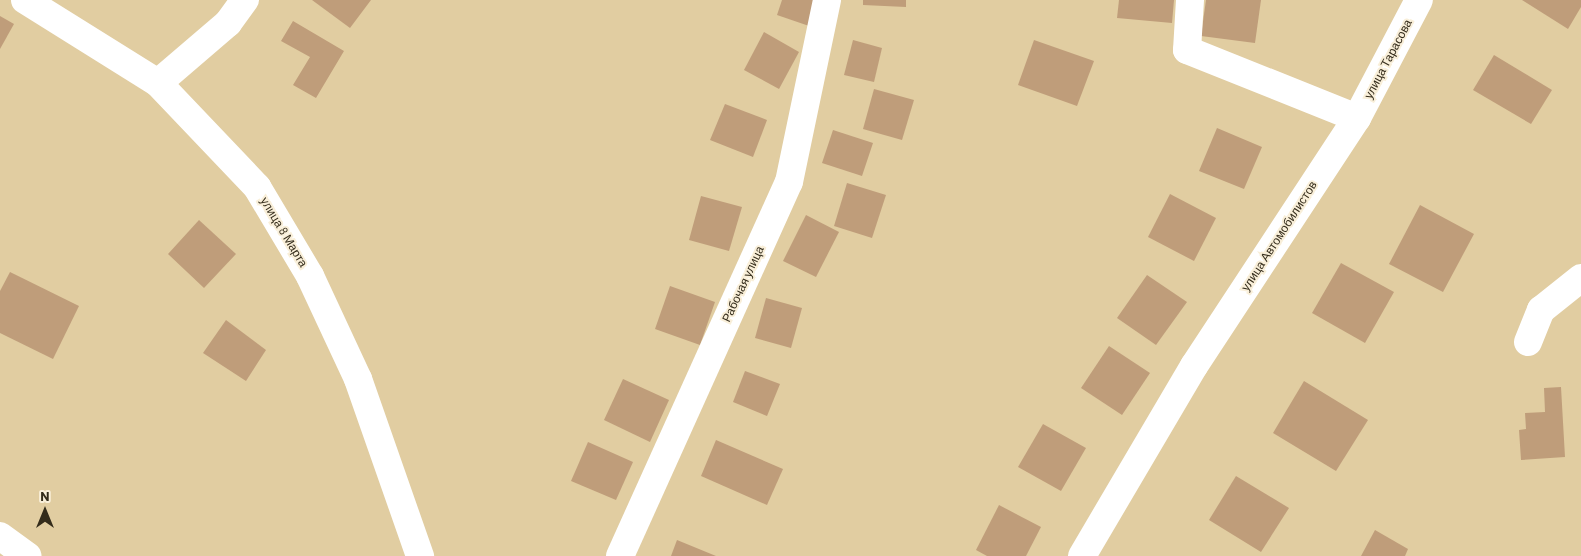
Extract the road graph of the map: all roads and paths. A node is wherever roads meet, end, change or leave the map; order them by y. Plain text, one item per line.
1 (25, 0) edge
2 (245, 0) edge
3 (827, 0) edge
4 (1190, 0) edge
5 (1419, 0) edge
6 (158, 83) junction
7 (1357, 118) junction
8 (1581, 278) edge
9 (1528, 342) dead end
10 (0, 536) edge
11 (28, 556) edge
12 (420, 556) edge
13 (620, 556) edge
14 (1082, 556) edge

1 - 6 street, улица 8 Марта
2 - 6 street
3 - 13 street, Рабочая улица
4 - 7 street
5 - 7 street, улица Тарасова
6 - 12 street, улица 8 Марта
7 - 14 street, улица Автомобилистов
8 - 9 street
10 - 11 street

